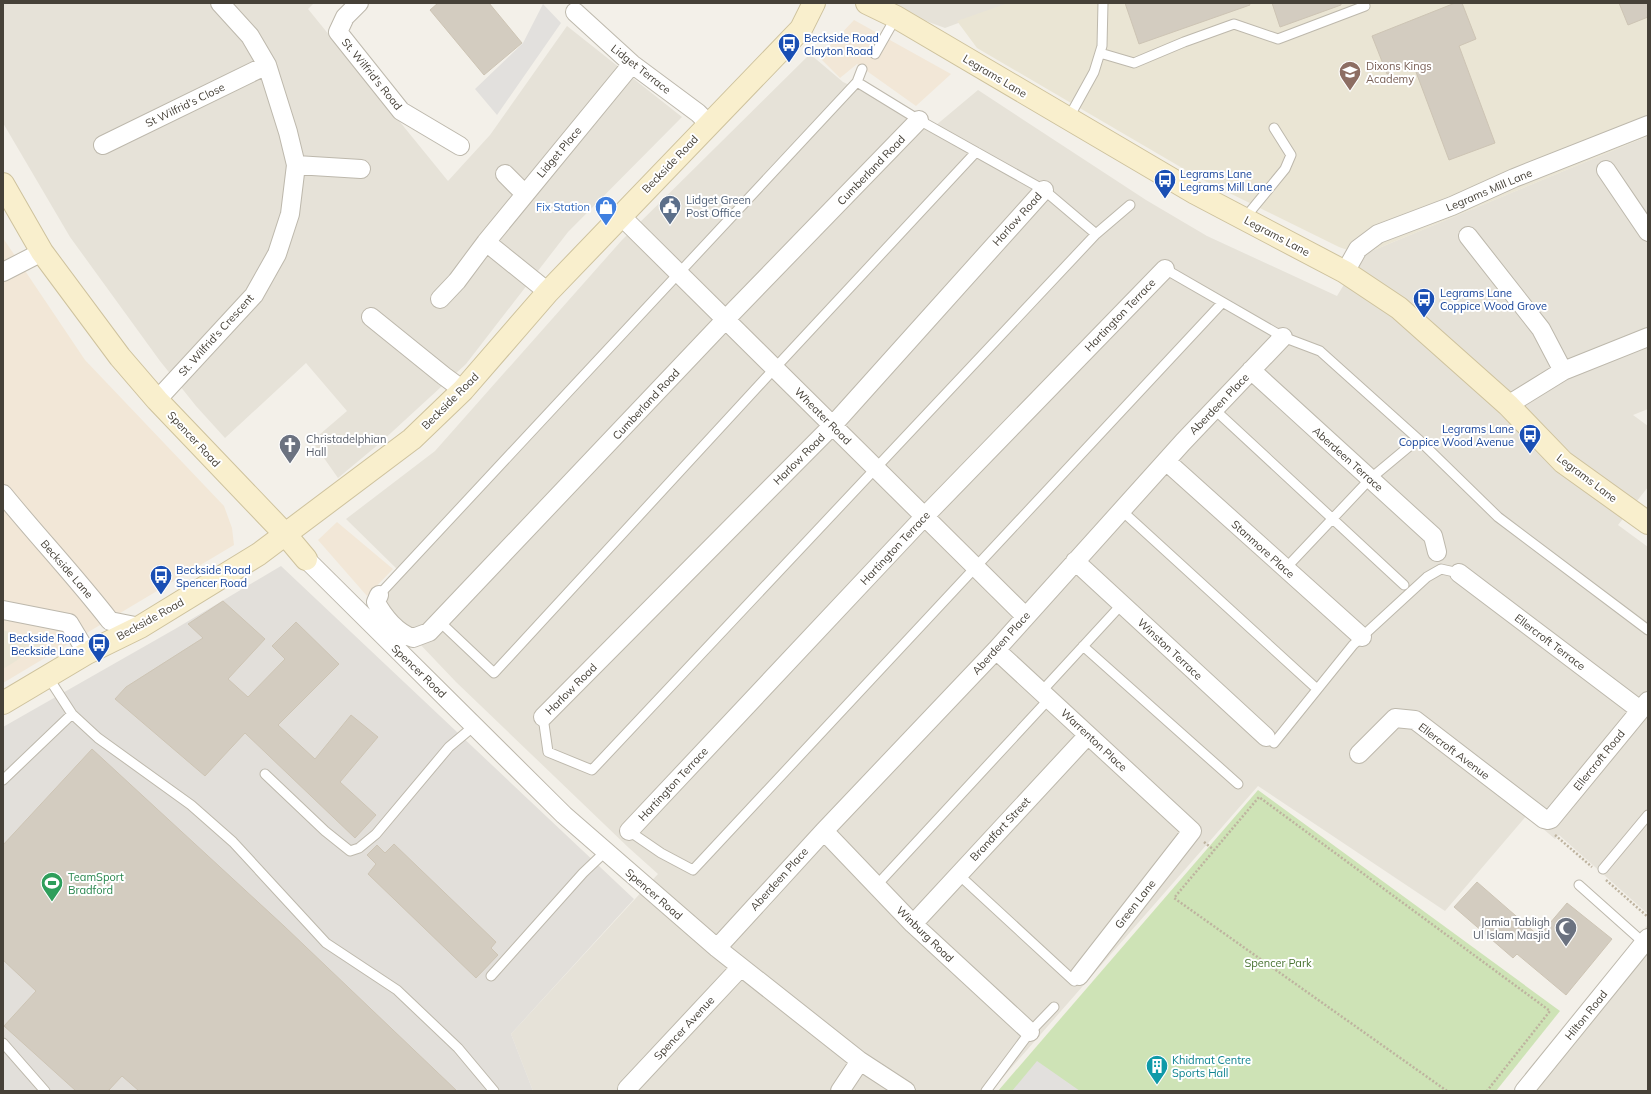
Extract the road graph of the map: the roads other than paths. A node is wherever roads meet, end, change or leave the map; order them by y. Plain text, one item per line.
1 (220, 3) edge
2 (359, 3) edge
3 (814, 3) edge
4 (867, 3) edge
5 (1103, 3) edge
6 (1364, 3) edge
7 (575, 12) dead end
8 (896, 17) junction
9 (1100, 53) junction
10 (875, 54) dead end
11 (632, 64) junction
12 (267, 65) junction
13 (862, 69) dead end
14 (857, 82) junction
15 (1068, 119) junction
16 (920, 120) junction
17 (709, 124) junction
18 (1648, 125) edge
19 (1274, 128) dead end
20 (103, 144) dead end
21 (460, 146) dead end
22 (976, 152) junction
23 (296, 165) junction
24 (361, 169) dead end
25 (1606, 170) dead end
26 (506, 174) dead end
27 (3, 184) edge
28 (1044, 190) junction
29 (525, 194) junction
30 (1130, 205) dead end
31 (621, 216) junction
32 (1244, 219) junction
33 (1648, 232) edge
34 (1096, 234) junction
35 (1468, 236) dead end
36 (486, 242) junction
37 (42, 252) junction
38 (1165, 269) joint
39 (3, 272) edge
40 (679, 272) junction
41 (1345, 272) junction
42 (548, 292) junction
43 (440, 299) dead end
44 (1222, 303) junction
45 (371, 317) dead end
46 (726, 319) junction
47 (1283, 337) junction
48 (1648, 337) edge
49 (775, 368) junction
50 (1251, 370) junction
51 (1563, 371) junction
52 (463, 390) junction
53 (157, 400) junction
54 (1508, 405) junction
55 (1214, 409) junction
56 (833, 425) junction
57 (1418, 439) junction
58 (1166, 461) junction
59 (876, 467) junction
60 (1370, 479) junction
61 (3, 494) edge
62 (1121, 510) junction
63 (925, 516) junction
64 (1332, 519) junction
65 (1648, 523) edge
66 (285, 534) junction
67 (1436, 552) dead end
68 (306, 559) joint
69 (1075, 561) junction
70 (977, 567) junction
71 (1286, 569) junction
72 (1459, 573) joint
73 (1404, 585) dead end
74 (379, 595) joint
75 (1122, 604) junction
76 (3, 610) edge
77 (1025, 616) junction
78 (440, 622) junction
79 (140, 627) junction
80 (1648, 630) edge
81 (1362, 637) junction
82 (1083, 646) junction
83 (996, 650) junction
84 (86, 653) junction
85 (48, 676) junction
86 (1317, 689) junction
87 (1045, 695) junction
88 (3, 703) edge
89 (1644, 706) edge
90 (72, 714) junction
91 (543, 718) joint
92 (474, 726) junction
93 (1088, 735) junction
94 (1270, 740) joint
95 (1359, 754) dead end
96 (264, 774) dead end
97 (3, 780) edge
98 (1238, 784) dead end
99 (1648, 815) edge
100 (1551, 819) joint
101 (629, 831) joint
102 (824, 831) junction
103 (1192, 831) joint
104 (605, 852) junction
105 (1603, 869) dead end
106 (958, 875) junction
107 (1579, 885) dead end
108 (876, 886) junction
109 (913, 924) junction
110 (1646, 941) edge
111 (717, 948) junction
112 (741, 967) junction
113 (491, 976) dead end
114 (1079, 976) joint
115 (1054, 1006) dead end
116 (1030, 1032) junction
117 (3, 1043) edge
118 (860, 1061) junction
119 (627, 1090) dead end
120 (45, 1091) edge
121 (494, 1091) edge
122 (840, 1091) edge
123 (906, 1091) edge
124 (986, 1091) edge
125 (1524, 1091) edge

1 - 12 street, St. Wilfrid's Crescent
2 - 21 street, St. Wilfrid's Road
3 - 17 street, Beckside Road
4 - 8 street, Legrams Lane
5 - 9 lane
6 - 9 lane
7 - 11 street, Lidget Terrace
8 - 10 lane
8 - 15 street, Legrams Lane
9 - 15 lane
11 - 17 street, Lidget Terrace
11 - 29 street, Lidget Place
12 - 20 street, St Wilfrid's Close
12 - 23 street, St. Wilfrid's Crescent
13 - 14 lane
14 - 16 lane
14 - 40 lane
15 - 32 street, Legrams Lane
16 - 22 lane
16 - 46 street, Cumberland Road
17 - 31 street, Beckside Road
18 - 41 street, Legrams Mill Lane
19 - 32 lane
22 - 28 lane
22 - 49 lane
23 - 24 street
23 - 53 street, St. Wilfrid's Crescent
25 - 33 street
26 - 29 street
27 - 37 street, Spencer Road
28 - 34 lane
28 - 56 street, Harlow Road
29 - 36 street, Lidget Place
30 - 34 lane
31 - 40 street, Wheater Road
31 - 42 street, Beckside Road
32 - 41 street, Legrams Lane
34 - 59 lane
35 - 51 street
36 - 42 street
36 - 43 street, Lidget Place
37 - 39 street
37 - 53 street, Spencer Road
38 - 44 lane
38 - 63 street, Hartington Terrace
40 - 46 street, Wheater Road
40 - 74 lane
41 - 54 street, Legrams Lane
42 - 52 street, Beckside Road
44 - 47 lane
44 - 70 lane
45 - 52 street
46 - 49 street, Wheater Road
46 - 78 street, Cumberland Road
47 - 50 street, Aberdeen Place
47 - 57 lane
48 - 51 street
49 - 56 street, Wheater Road
49 - 78 lane
50 - 55 street, Aberdeen Place
50 - 60 street, Aberdeen Terrace
51 - 54 street
52 - 66 street, Beckside Road
53 - 66 street, Spencer Road
54 - 65 street, Legrams Lane
55 - 58 street, Aberdeen Place
55 - 64 lane
56 - 59 street, Wheater Road
56 - 91 street, Harlow Road
57 - 60 lane
57 - 80 lane
58 - 62 street, Aberdeen Place
58 - 71 street, Stanmore Place
59 - 63 street, Wheater Road
59 - 91 lane
60 - 64 lane
60 - 67 street, Aberdeen Terrace
61 - 79 street, Beckside Lane
62 - 69 street, Aberdeen Place
62 - 86 lane
63 - 70 street, Wheater Road
63 - 101 street, Hartington Terrace
64 - 71 lane
64 - 73 lane
66 - 68 street, Spencer Road
66 - 79 street, Beckside Road
68 - 92 street, Spencer Road
69 - 75 street, Winston Terrace
69 - 77 street, Aberdeen Place
70 - 77 street, Wheater Road
70 - 101 lane
71 - 81 street, Stanmore Place
72 - 81 lane
72 - 89 street, Ellercroft Terrace
74 - 78 street, Cumberland Road
75 - 82 lane
75 - 94 street, Winston Terrace
76 - 84 street
77 - 83 street, Aberdeen Place
79 - 84 street, Beckside Road
81 - 86 lane
82 - 87 lane
82 - 98 lane
83 - 87 street, Warrenton Place
83 - 102 street, Aberdeen Place
84 - 85 street, Beckside Road
85 - 88 street, Beckside Road
85 - 90 lane
86 - 94 lane
87 - 93 street, Warrenton Place
87 - 108 lane
89 - 100 street, Ellercroft Road
90 - 97 lane
90 - 121 lane
92 - 96 lane
92 - 104 street, Spencer Road
93 - 103 street, Warrenton Place
93 - 106 street, Brandfort Street
95 - 100 street, Ellercroft Avenue
99 - 105 lane
102 - 108 street, Winburg Road
102 - 111 street, Aberdeen Place
103 - 114 street, Green Lane
104 - 111 street, Spencer Road
104 - 113 lane
106 - 109 street, Brandfort Street
106 - 114 lane
107 - 110 lane
108 - 109 street, Winburg Road
109 - 116 street, Winburg Road
110 - 125 street, Hilton Road
111 - 112 street, Spencer Road
112 - 118 street, Spencer Road
112 - 119 street, Spencer Avenue
115 - 116 lane
116 - 124 lane
117 - 120 lane
118 - 122 street
118 - 123 street, Spencer Road

